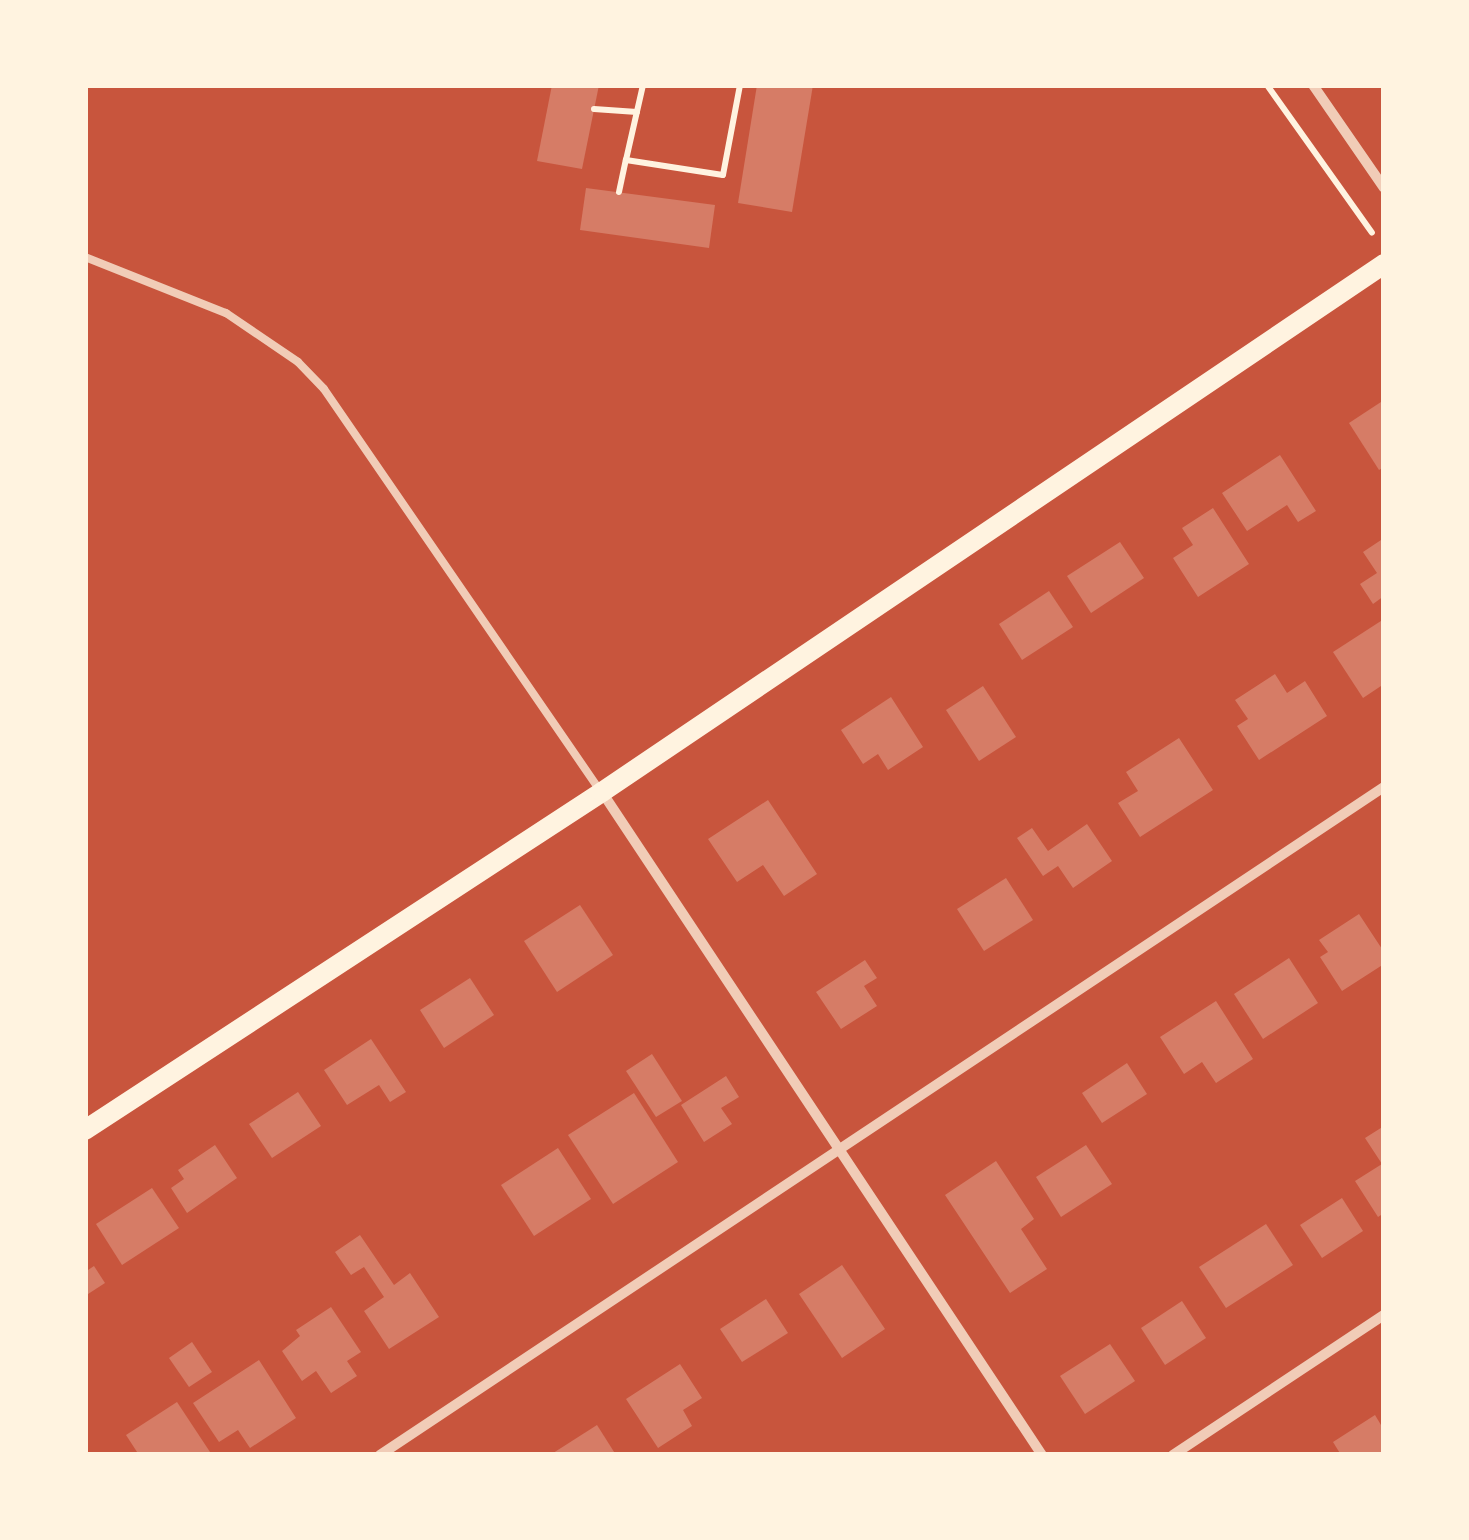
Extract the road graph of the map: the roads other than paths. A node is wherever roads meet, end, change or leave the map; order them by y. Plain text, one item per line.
1 (1313, 85) edge
2 (1384, 188) edge
3 (85, 257) edge
4 (1384, 264) edge
5 (1384, 788) edge
6 (602, 792) junction
7 (85, 1130) edge
8 (837, 1150) junction
9 (1384, 1315) edge
10 (380, 1455) edge
11 (1042, 1455) edge
12 (1173, 1455) edge

1 - 2 street
3 - 6 lane
4 - 6 main road
5 - 8 street
6 - 7 main road
6 - 8 street
8 - 10 street
8 - 11 street
9 - 12 street

